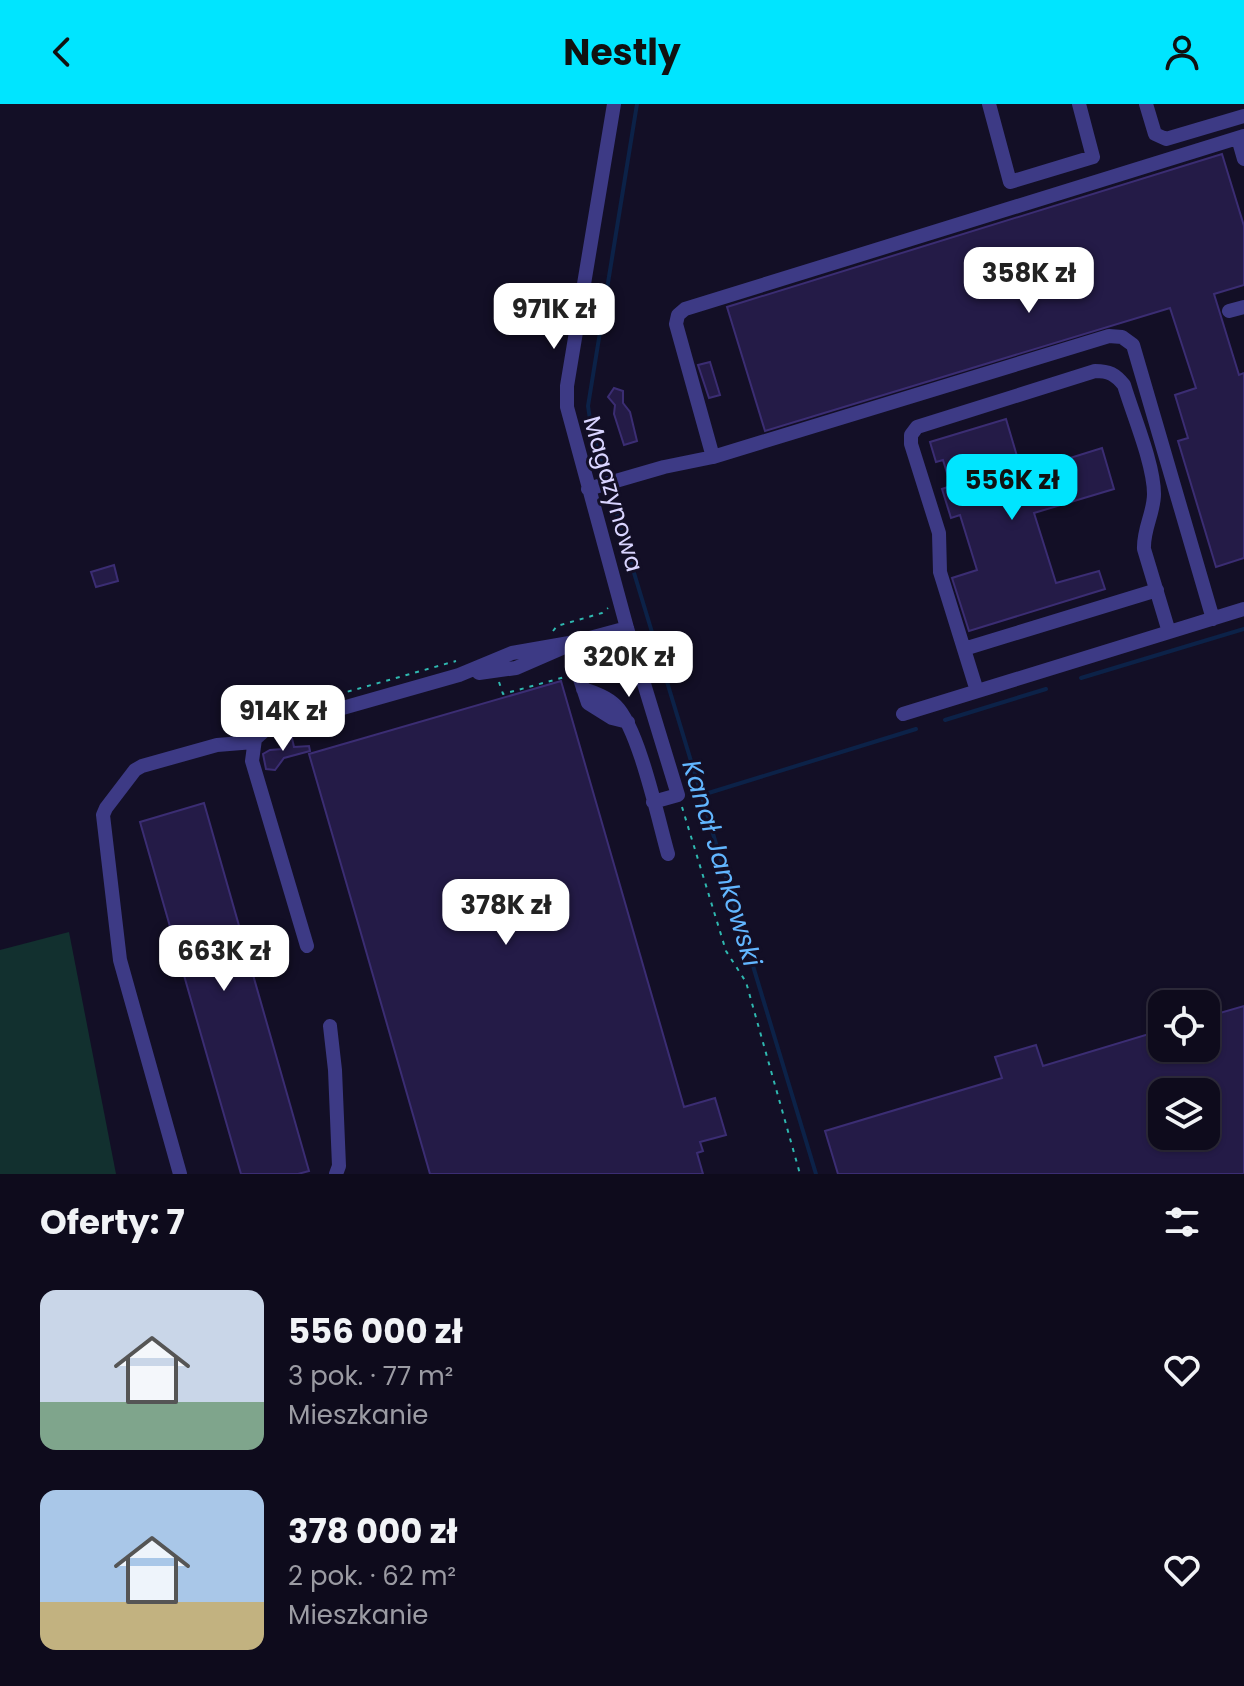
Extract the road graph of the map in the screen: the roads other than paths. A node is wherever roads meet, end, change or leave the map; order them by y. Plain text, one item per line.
1 (614, 104) edge
2 (989, 104) edge
3 (1079, 104) edge
4 (1146, 104) edge
5 (1244, 116) edge
6 (1241, 137) edge
7 (1093, 157) junction
8 (1244, 159) edge
9 (1100, 181) junction
10 (1244, 307) edge
11 (1229, 311) dead end
12 (713, 457) junction
13 (588, 489) junction
14 (1157, 590) junction
15 (1244, 609) edge
16 (1213, 619) junction
17 (627, 628) junction
18 (1169, 632) junction
19 (581, 640) junction
20 (964, 649) junction
21 (977, 691) junction
22 (903, 714) dead end
23 (254, 742) junction
24 (653, 802) junction
25 (668, 854) dead end
26 (307, 946) dead end
27 (330, 1026) dead end
28 (180, 1174) edge
29 (336, 1174) edge

1 - 13 street, Magazynowa
2 - 7 street
3 - 7 street
4 - 5 street
6 - 8 street
6 - 9 street
7 - 9 street
9 - 12 street
10 - 11 street
12 - 13 street
12 - 16 street
13 - 17 street, Magazynowa
14 - 18 street
14 - 20 street
14 - 20 street
15 - 16 street
16 - 18 street
17 - 19 street
17 - 24 street, Magazynowa
18 - 21 street
19 - 23 street
19 - 24 street
20 - 21 street
21 - 22 street
23 - 26 street
23 - 28 street
24 - 25 street
27 - 29 street

